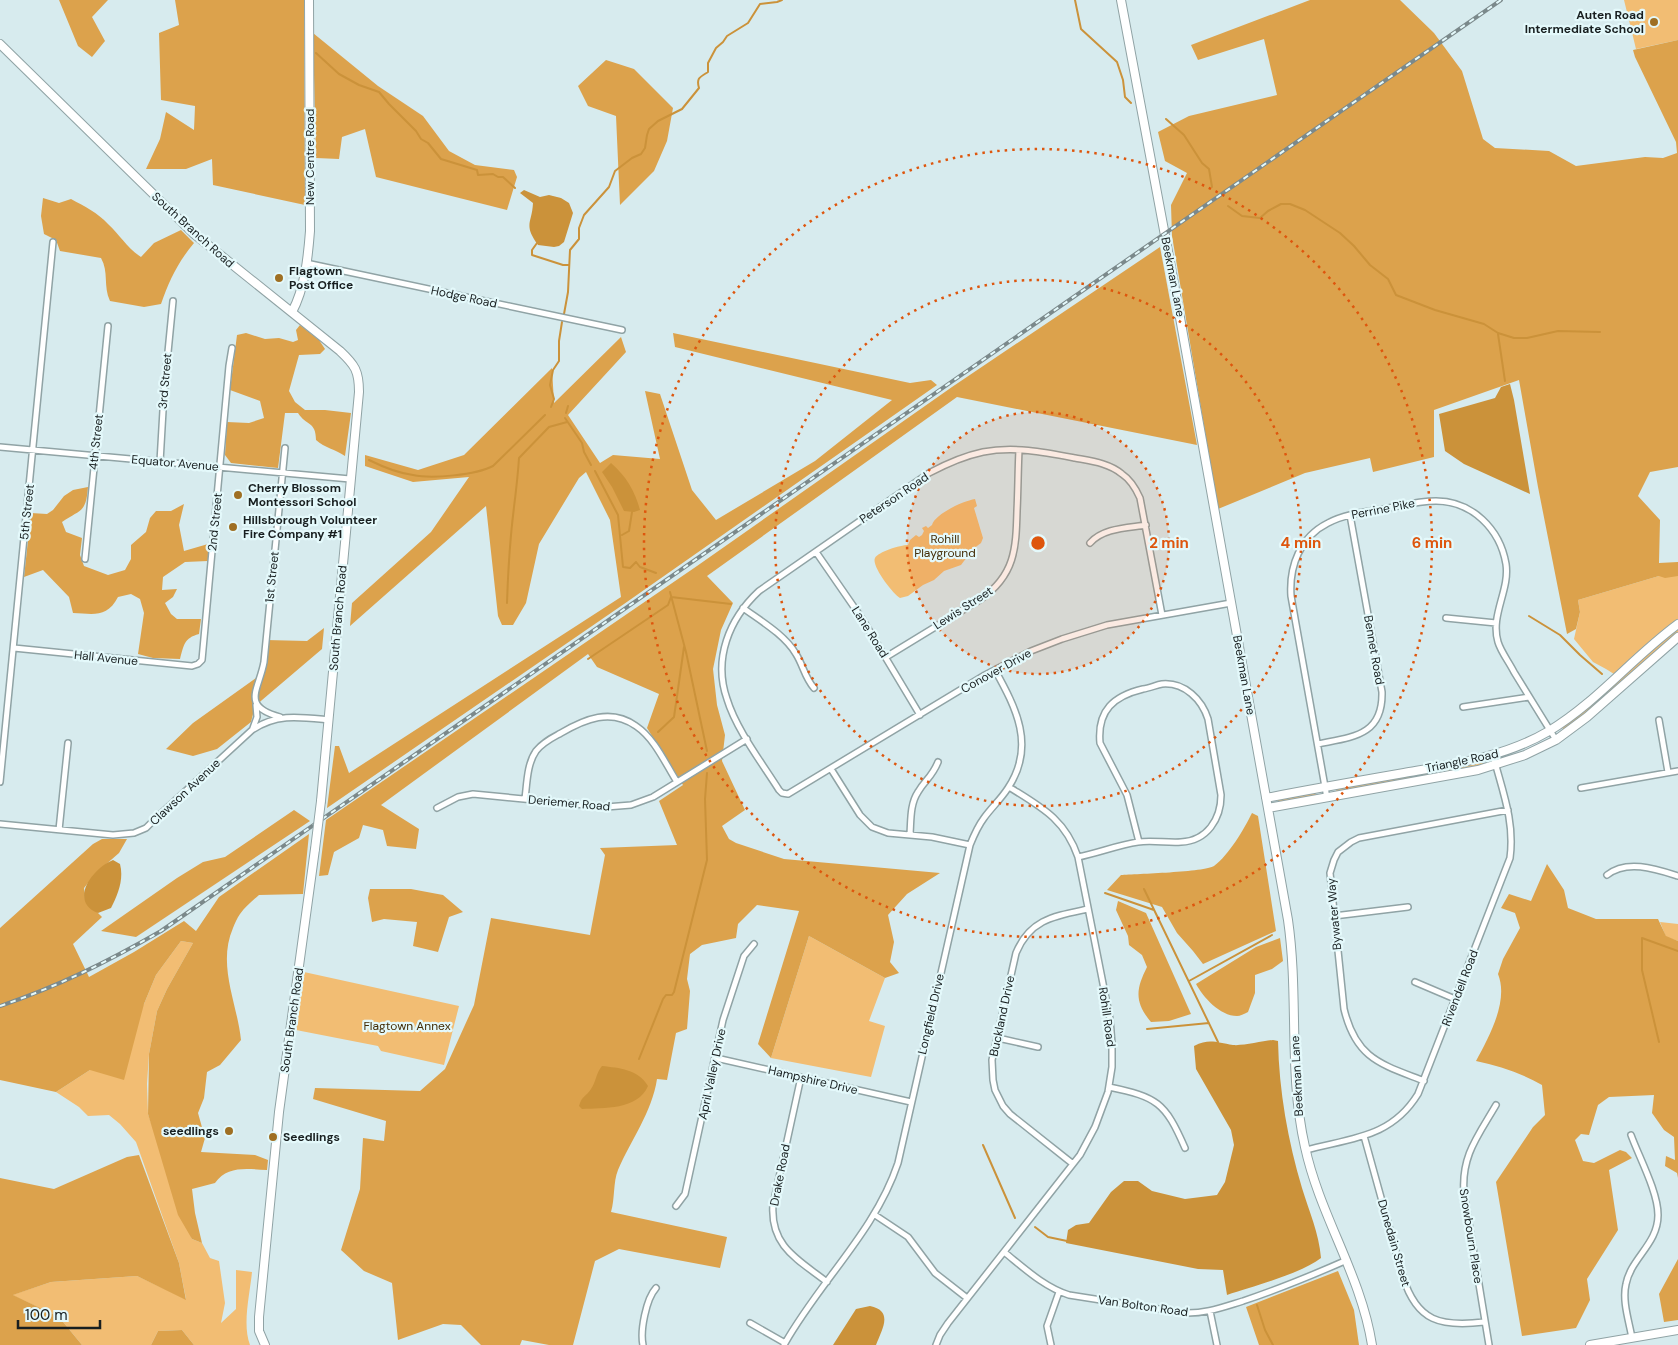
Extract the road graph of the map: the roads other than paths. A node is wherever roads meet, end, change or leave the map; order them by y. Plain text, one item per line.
1 (309, 0) edge
2 (1121, 0) edge
3 (0, 44) edge
4 (53, 242) dead end
5 (306, 263) junction
6 (173, 301) dead end
7 (292, 312) junction
8 (108, 326) dead end
9 (622, 330) dead end
10 (232, 348) dead end
11 (0, 447) edge
12 (285, 448) dead end
13 (33, 450) junction
14 (1019, 450) junction
15 (94, 456) junction
16 (160, 462) junction
17 (220, 467) junction
18 (282, 473) junction
19 (350, 479) junction
20 (1350, 515) junction
21 (1146, 525) junction
22 (1090, 543) dead end
23 (816, 552) junction
24 (85, 558) dead end
25 (1231, 603) junction
26 (743, 608) junction
27 (1162, 615) junction
28 (1446, 618) dead end
29 (1496, 623) junction
30 (1678, 624) edge
31 (1678, 637) edge
32 (14, 648) junction
33 (886, 657) junction
34 (198, 664) joint
35 (994, 670) junction
36 (814, 688) dead end
37 (1529, 697) junction
38 (256, 704) junction
39 (1463, 707) dead end
40 (920, 715) junction
41 (280, 718) junction
42 (329, 720) junction
43 (1659, 720) dead end
44 (252, 730) junction
45 (1550, 730) junction
46 (747, 739) junction
47 (1556, 740) junction
48 (68, 743) dead end
49 (1318, 744) junction
50 (1493, 755) junction
51 (938, 762) dead end
52 (1496, 766) junction
53 (831, 768) junction
54 (1678, 770) edge
55 (1668, 772) junction
56 (0, 782) edge
57 (677, 782) junction
58 (1009, 787) junction
59 (1325, 787) junction
60 (1581, 788) dead end
61 (782, 793) joint
62 (1266, 798) junction
63 (1327, 798) junction
64 (526, 799) junction
65 (437, 808) dead end
66 (1268, 808) junction
67 (1508, 810) junction
68 (0, 824) edge
69 (59, 830) junction
70 (910, 834) junction
71 (1139, 842) junction
72 (970, 845) junction
73 (1078, 857) junction
74 (1607, 875) dead end
75 (1678, 876) edge
76 (1408, 907) dead end
77 (1088, 909) junction
78 (1334, 916) junction
79 (754, 944) dead end
80 (1415, 982) dead end
81 (1455, 999) junction
82 (998, 1038) junction
83 (1038, 1047) dead end
84 (716, 1058) junction
85 (801, 1077) junction
86 (1424, 1081) junction
87 (1109, 1087) junction
88 (911, 1102) junction
89 (1496, 1105) dead end
90 (1631, 1135) dead end
91 (1364, 1136) junction
92 (1185, 1148) dead end
93 (1306, 1150) junction
94 (1073, 1164) junction
95 (676, 1206) dead end
96 (875, 1215) junction
97 (1004, 1252) junction
98 (1347, 1260) junction
99 (827, 1282) junction
100 (656, 1288) dead end
101 (1059, 1292) junction
102 (967, 1298) junction
103 (1210, 1311) junction
104 (1484, 1322) junction
105 (750, 1323) dead end
106 (1678, 1330) edge
107 (1632, 1338) junction
108 (785, 1344) edge
109 (264, 1345) edge
110 (643, 1345) edge
111 (936, 1345) edge
112 (1051, 1345) edge
113 (1217, 1345) edge
114 (1372, 1345) edge
115 (1489, 1345) edge
116 (1590, 1345) edge

1 - 5 street, New Centre Road
2 - 25 street, Beekman Lane
3 - 7 street, South Branch Road
4 - 13 street, 5th Street
5 - 7 street, New Centre Road
5 - 9 street, Hodge Road
6 - 16 street, 3rd Street
7 - 19 street, South Branch Road
8 - 15 street, 4th Street
10 - 17 street, 2nd Street
11 - 13 street, Equator Avenue
12 - 18 street, 1st Street
13 - 15 street, Equator Avenue
13 - 32 street, 5th Street
14 - 21 street, Peterson Road
14 - 23 street, Peterson Road
14 - 33 street, Lewis Street
15 - 16 street, Equator Avenue
15 - 24 street, 4th Street
16 - 17 street, Equator Avenue
17 - 18 street, Equator Avenue
17 - 34 street, 2nd Street
18 - 19 street, Equator Avenue
18 - 38 street, 1st Street
19 - 42 street, South Branch Road
20 - 29 street, Perrine Pike
20 - 49 street, Perrine Pike
20 - 49 street, Bennet Road
21 - 22 street
21 - 27 street, Peterson Road
23 - 26 street, Peterson Road
23 - 33 street, Lane Road
25 - 27 street, Conover Drive
25 - 62 street, Beekman Lane
26 - 36 street
26 - 46 street, Peterson Road
27 - 35 street, Conover Drive
28 - 29 street
29 - 37 street, Perrine Pike
30 - 45 street, Triangle Road
31 - 47 street, Triangle Road
32 - 34 street, Hall Avenue
32 - 56 street, 5th Street
33 - 40 street, Lane Road
35 - 40 street, Conover Drive
35 - 58 street, Longfield Drive
37 - 39 street
37 - 45 street, Perrine Pike
38 - 41 street
38 - 44 street, 1st Street
40 - 53 street, Conover Drive
41 - 42 street, Clawson Avenue
41 - 44 street, Clawson Avenue
42 - 109 street, South Branch Road, bridge
43 - 55 street
44 - 69 street, Clawson Avenue
45 - 47 street, Perrine Pike
45 - 50 street, Triangle Road
46 - 57 street, Deriemer Road
46 - 61 street, Peterson Road
47 - 52 street, Triangle Road
48 - 69 street
49 - 59 street, Perrine Pike
50 - 52 street, Rivendell Road
50 - 59 street, Triangle Road
51 - 70 street
52 - 63 street, Triangle Road
52 - 67 street, Rivendell Road
53 - 61 street, Conover Drive
53 - 70 street
54 - 55 street
55 - 60 street
57 - 64 street, Deriemer Road
57 - 64 street
58 - 72 street, Longfield Drive
58 - 73 street, Rohill Road
59 - 62 street, Triangle Road
59 - 63 street, Perrine Pike
62 - 66 street, Beekman Lane
63 - 66 street, Triangle Road
64 - 65 street, Deriemer Road
66 - 93 street, Beekman Lane
67 - 78 street, Bywater Way
67 - 81 street, Rivendell Road
68 - 69 street, Clawson Avenue
70 - 72 street
71 - 71 street
71 - 73 street
72 - 88 street, Longfield Drive
73 - 77 street, Rohill Road
74 - 75 street
76 - 78 street
77 - 82 street, Buckland Drive
77 - 87 street, Rohill Road
78 - 86 street, Bywater Way
79 - 84 street, April Valley Drive
80 - 81 street
81 - 86 street, Rivendell Road
82 - 83 street
82 - 94 street, Buckland Drive
84 - 85 street, Hampshire Drive
84 - 95 street, April Valley Drive
85 - 88 street, Hampshire Drive
85 - 99 street, Drake Road
86 - 91 street, Rivendell Road
87 - 92 street
87 - 94 street, Rohill Road
88 - 96 street, Longfield Drive
89 - 104 street, Snowbourn Place
90 - 107 street
91 - 93 street, Rivendell Road
91 - 104 street, Dunedain Street
93 - 98 street, Beekman Lane
94 - 97 street, Rohill Road
96 - 99 street, Longfield Drive
96 - 102 street
97 - 101 street, Van Bolton Road
97 - 102 street, Rohill Road
98 - 103 street, Van Bolton Road
98 - 114 street, Beekman Lane
99 - 108 street, Longfield Drive
100 - 110 street
101 - 103 street, Van Bolton Road
101 - 112 street
102 - 111 street, Rohill Road
103 - 113 street
104 - 115 street, Snowbourn Place
105 - 108 street
106 - 107 street
107 - 116 street

